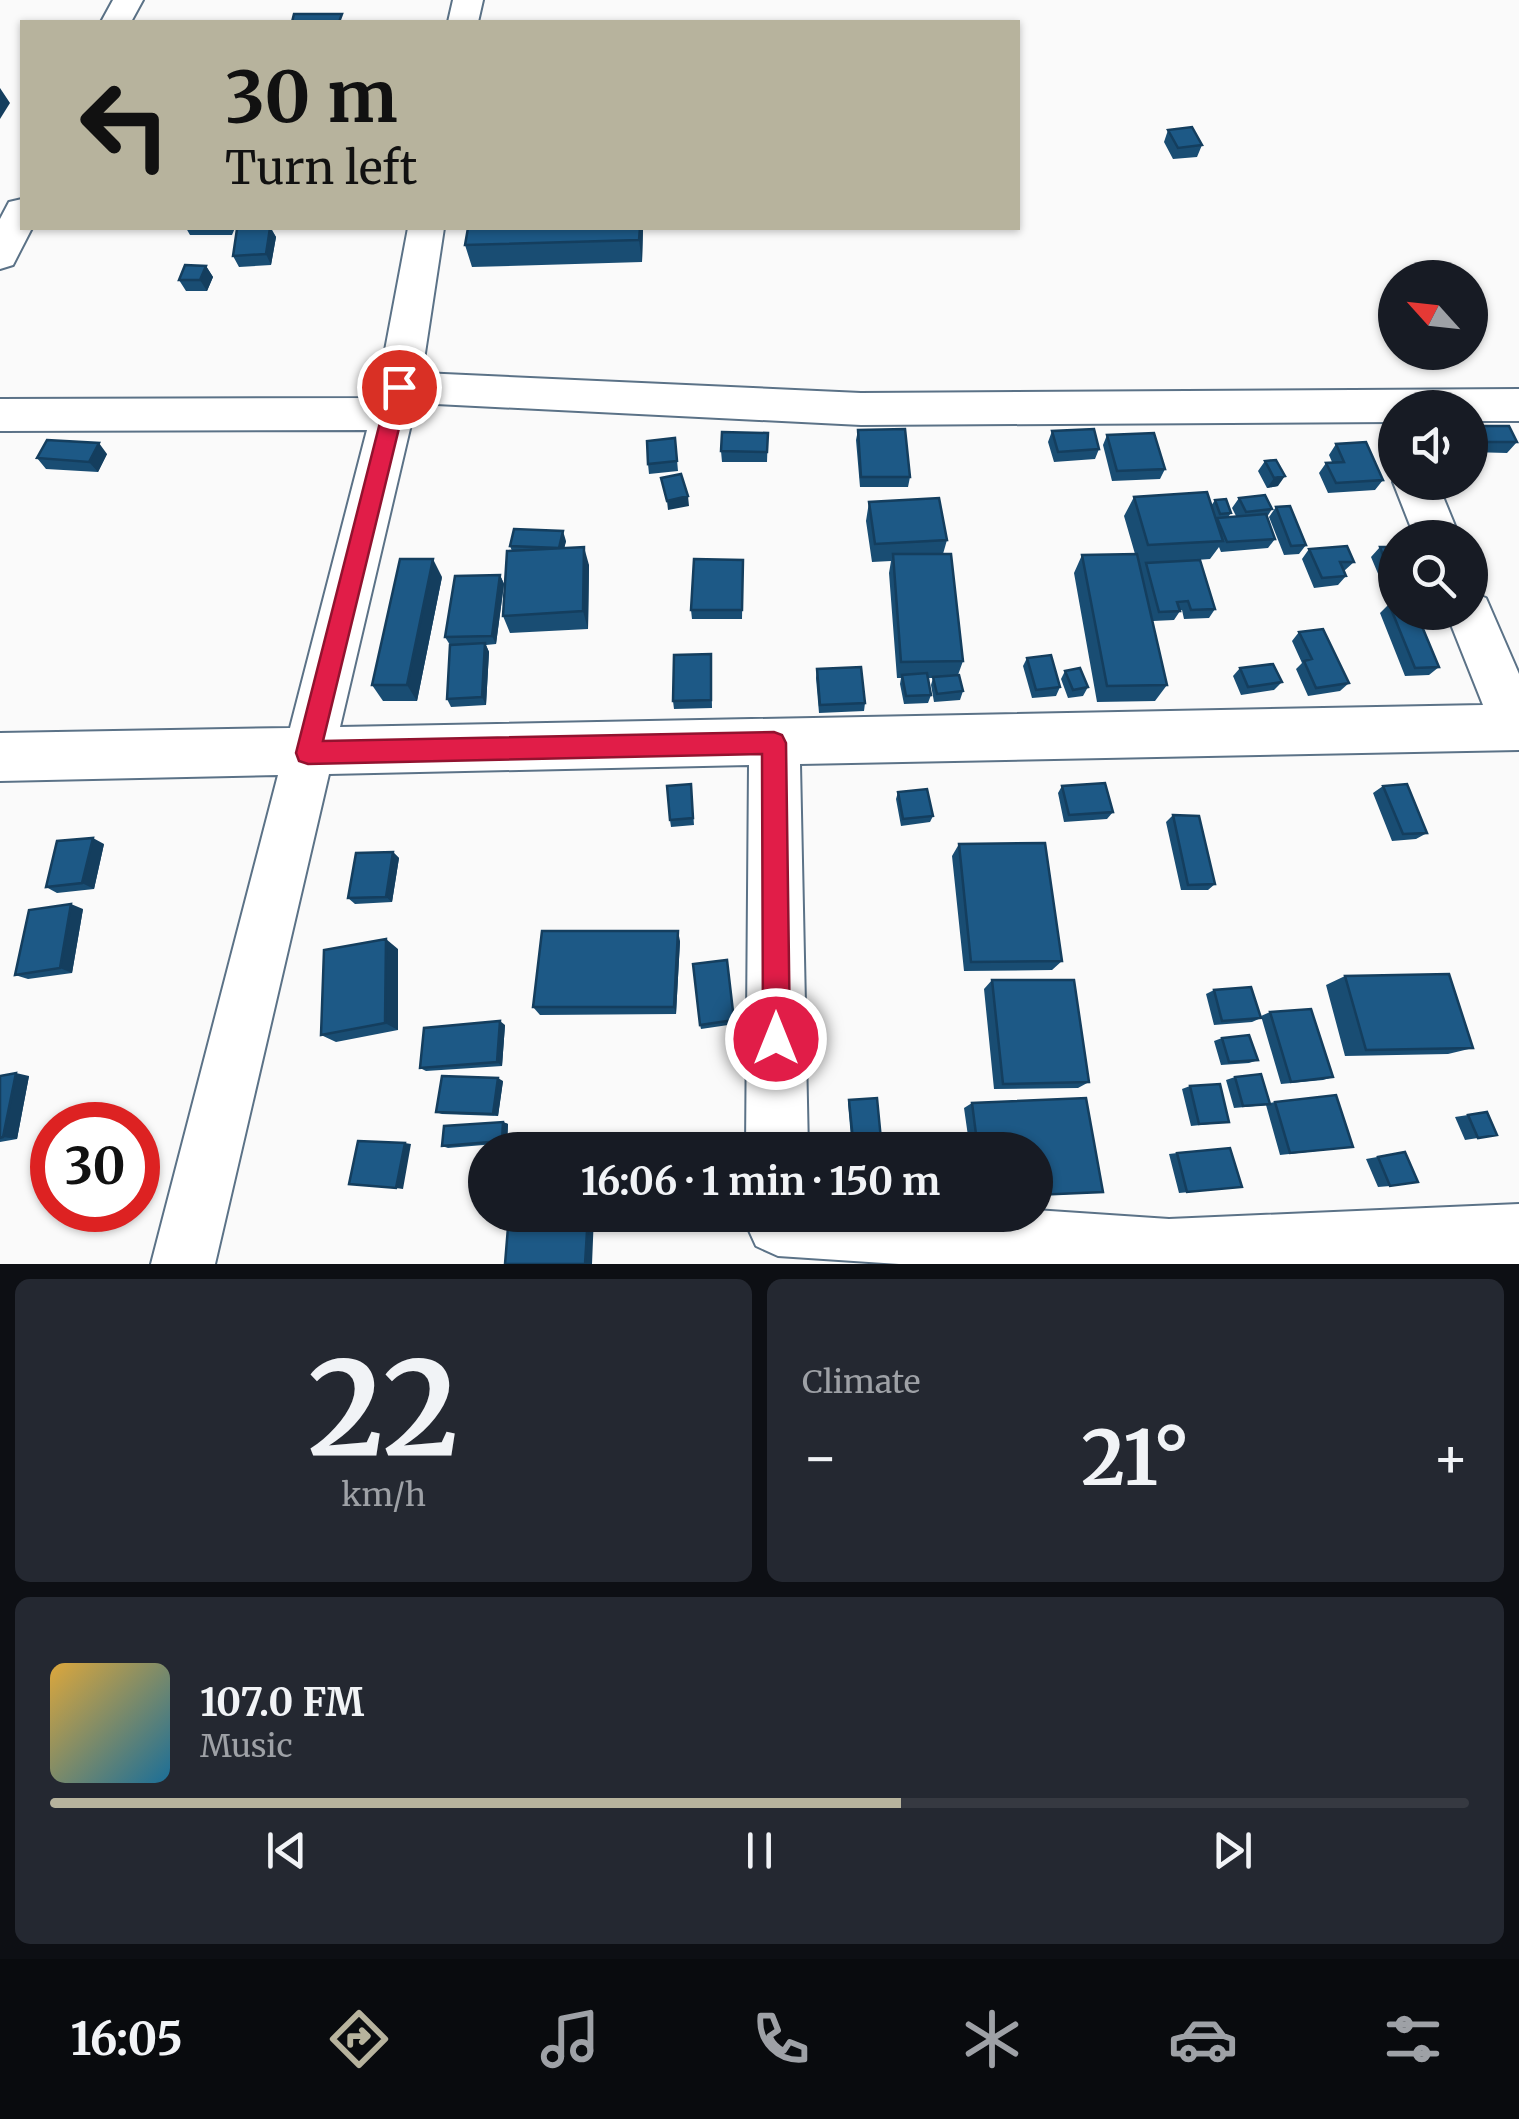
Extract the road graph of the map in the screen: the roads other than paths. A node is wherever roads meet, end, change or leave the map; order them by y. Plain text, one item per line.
1 (20, 215) edge
2 (426, 230) edge
3 (0, 256) edge
4 (395, 400) junction
5 (1519, 405) edge
6 (1488, 409) edge
7 (0, 415) edge
8 (1378, 421) edge
9 (1477, 630) edge
10 (1518, 727) edge
11 (774, 743) junction
12 (308, 753) junction
13 (0, 757) edge
14 (778, 1132) edge
15 (778, 1234) edge
16 (1519, 1236) edge
17 (183, 1264) edge

1 - 3 street
2 - 4 street
4 - 7 street
4 - 8 street
4 - 12 street
5 - 6 street
9 - 10 street
10 - 11 street
11 - 12 street
11 - 14 street
12 - 13 street
12 - 17 street
15 - 16 street

